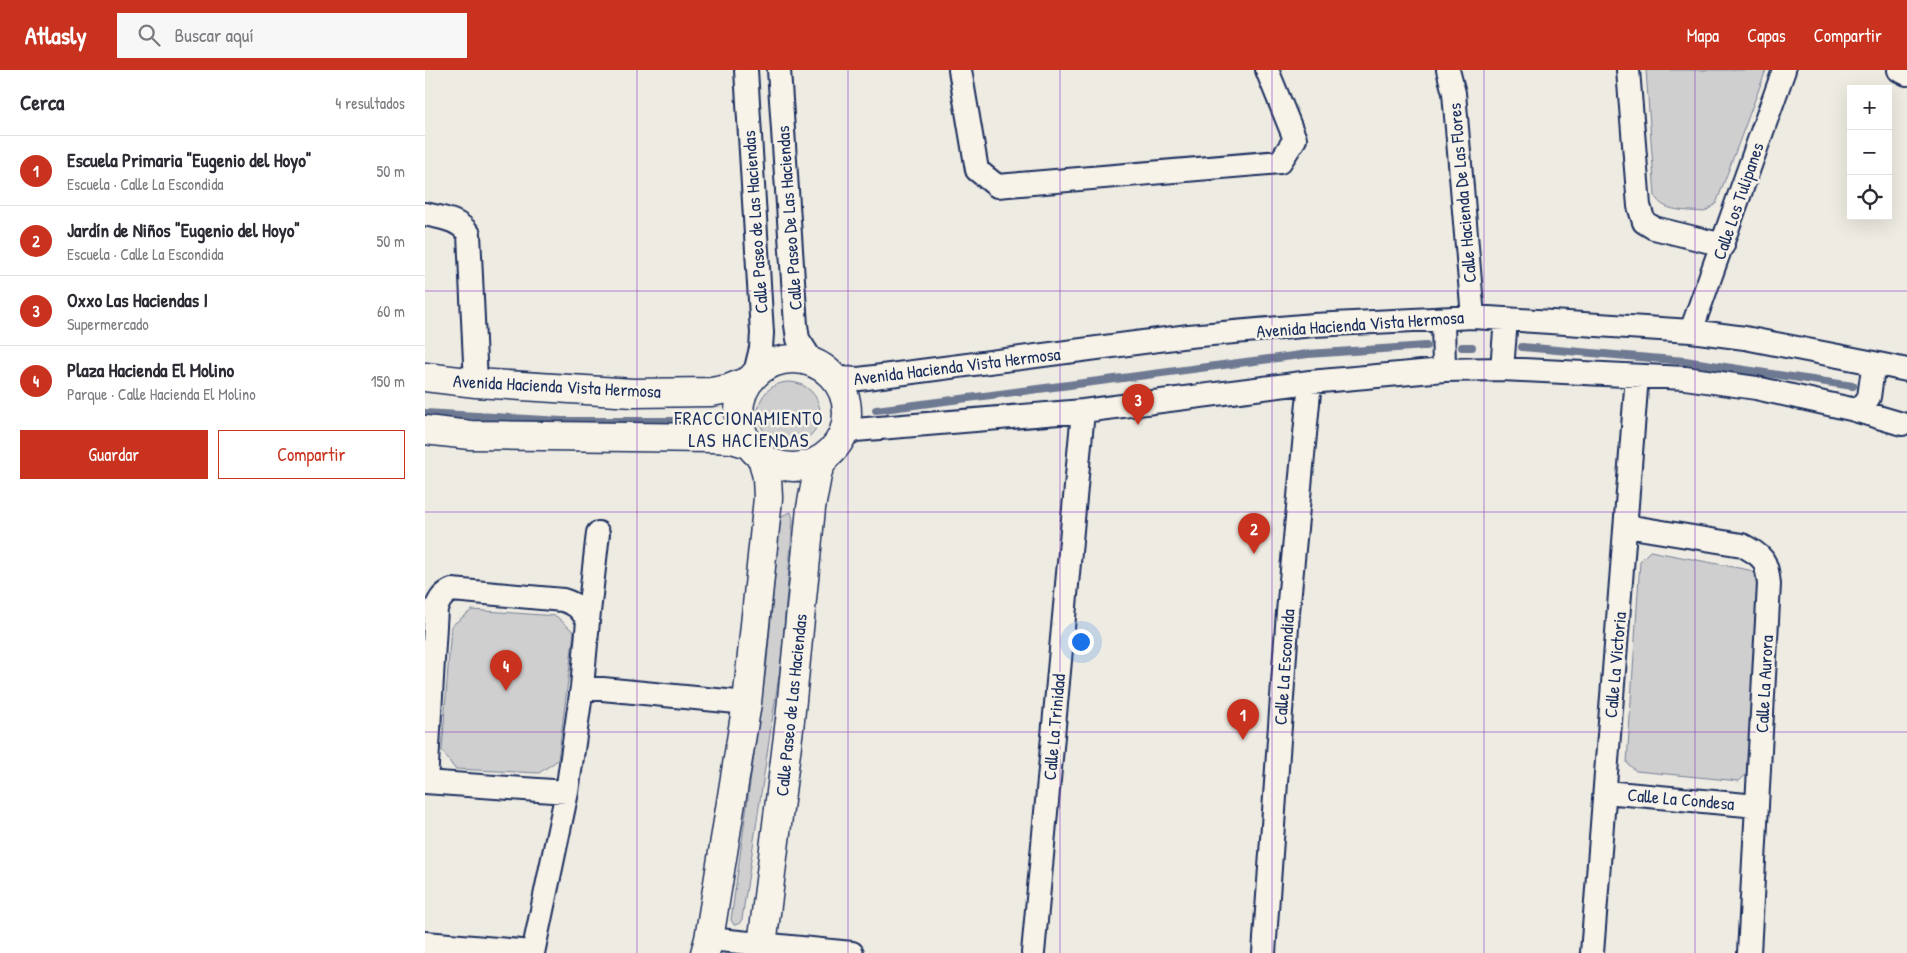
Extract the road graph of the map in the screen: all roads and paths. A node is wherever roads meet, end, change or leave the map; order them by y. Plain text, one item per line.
1 (745, 70) edge
2 (779, 70) edge
3 (959, 70) edge
4 (1267, 70) edge
5 (1448, 70) edge
6 (1628, 70) edge
7 (1784, 70) edge
8 (1899, 70) edge
9 (1907, 74) edge
10 (425, 214) edge
11 (1723, 245) junction
12 (1473, 317) junction
13 (1443, 319) junction
14 (1505, 319) junction
15 (1691, 331) junction
16 (822, 368) junction
17 (1502, 369) junction
18 (1444, 370) junction
19 (1907, 370) edge
20 (1637, 376) junction
21 (425, 377) edge
22 (751, 377) junction
23 (1310, 382) junction
24 (476, 384) junction
25 (1864, 387) junction
26 (1083, 411) junction
27 (1903, 424) dead end
28 (425, 430) edge
29 (833, 447) junction
30 (755, 451) junction
31 (1626, 526) junction
32 (598, 533) dead end
33 (588, 622) junction
34 (582, 687) junction
35 (747, 703) junction
36 (426, 782) edge
37 (567, 792) junction
38 (1605, 792) junction
39 (1757, 806) junction
40 (425, 943) edge
41 (707, 946) edge
42 (760, 949) edge
43 (533, 952) edge
44 (852, 953) edge
45 (1033, 953) edge
46 (1264, 953) edge
47 (1592, 953) edge
48 (1749, 953) edge

1 - 22 street, Calle Paseo de Las Haciendas
2 - 16 street, Calle Paseo De Las Haciendas
3 - 4 street
5 - 12 street, Calle Hacienda De Las Flores
6 - 11 street
7 - 11 street, Calle Los Tulipanes
8 - 9 street
10 - 24 street
11 - 15 street, Calle Los Tulipanes
12 - 13 street, Avenida Hacienda Vista Hermosa
12 - 14 street, Avenida Hacienda Vista Hermosa
13 - 16 street, Avenida Hacienda Vista Hermosa
13 - 18 street
14 - 15 street, Avenida Hacienda Vista Hermosa
14 - 17 street
15 - 25 street, Avenida Hacienda Vista Hermosa
16 - 22 street
16 - 29 street
17 - 18 street
17 - 20 street
18 - 23 street
19 - 25 street
20 - 25 street
20 - 31 street, Calle La Victoria
21 - 24 street, Avenida Hacienda Vista Hermosa
22 - 24 street, Avenida Hacienda Vista Hermosa
22 - 30 street
23 - 26 street
23 - 46 street, Calle La Escondida
25 - 27 street
26 - 29 street
26 - 45 street, Calle La Trinidad
28 - 30 street
29 - 30 street
29 - 42 street, Calle Paseo de Las Haciendas
30 - 35 street
31 - 38 street, Calle La Victoria
31 - 39 street, Calle La Aurora
32 - 33 street
33 - 34 street
33 - 36 street
34 - 35 street
34 - 37 street
35 - 41 street
36 - 37 street
37 - 43 street
38 - 39 street, Calle La Condesa
38 - 47 street, Calle La Victoria
39 - 48 street, Calle La Aurora
40 - 43 street
41 - 42 street
42 - 44 street

